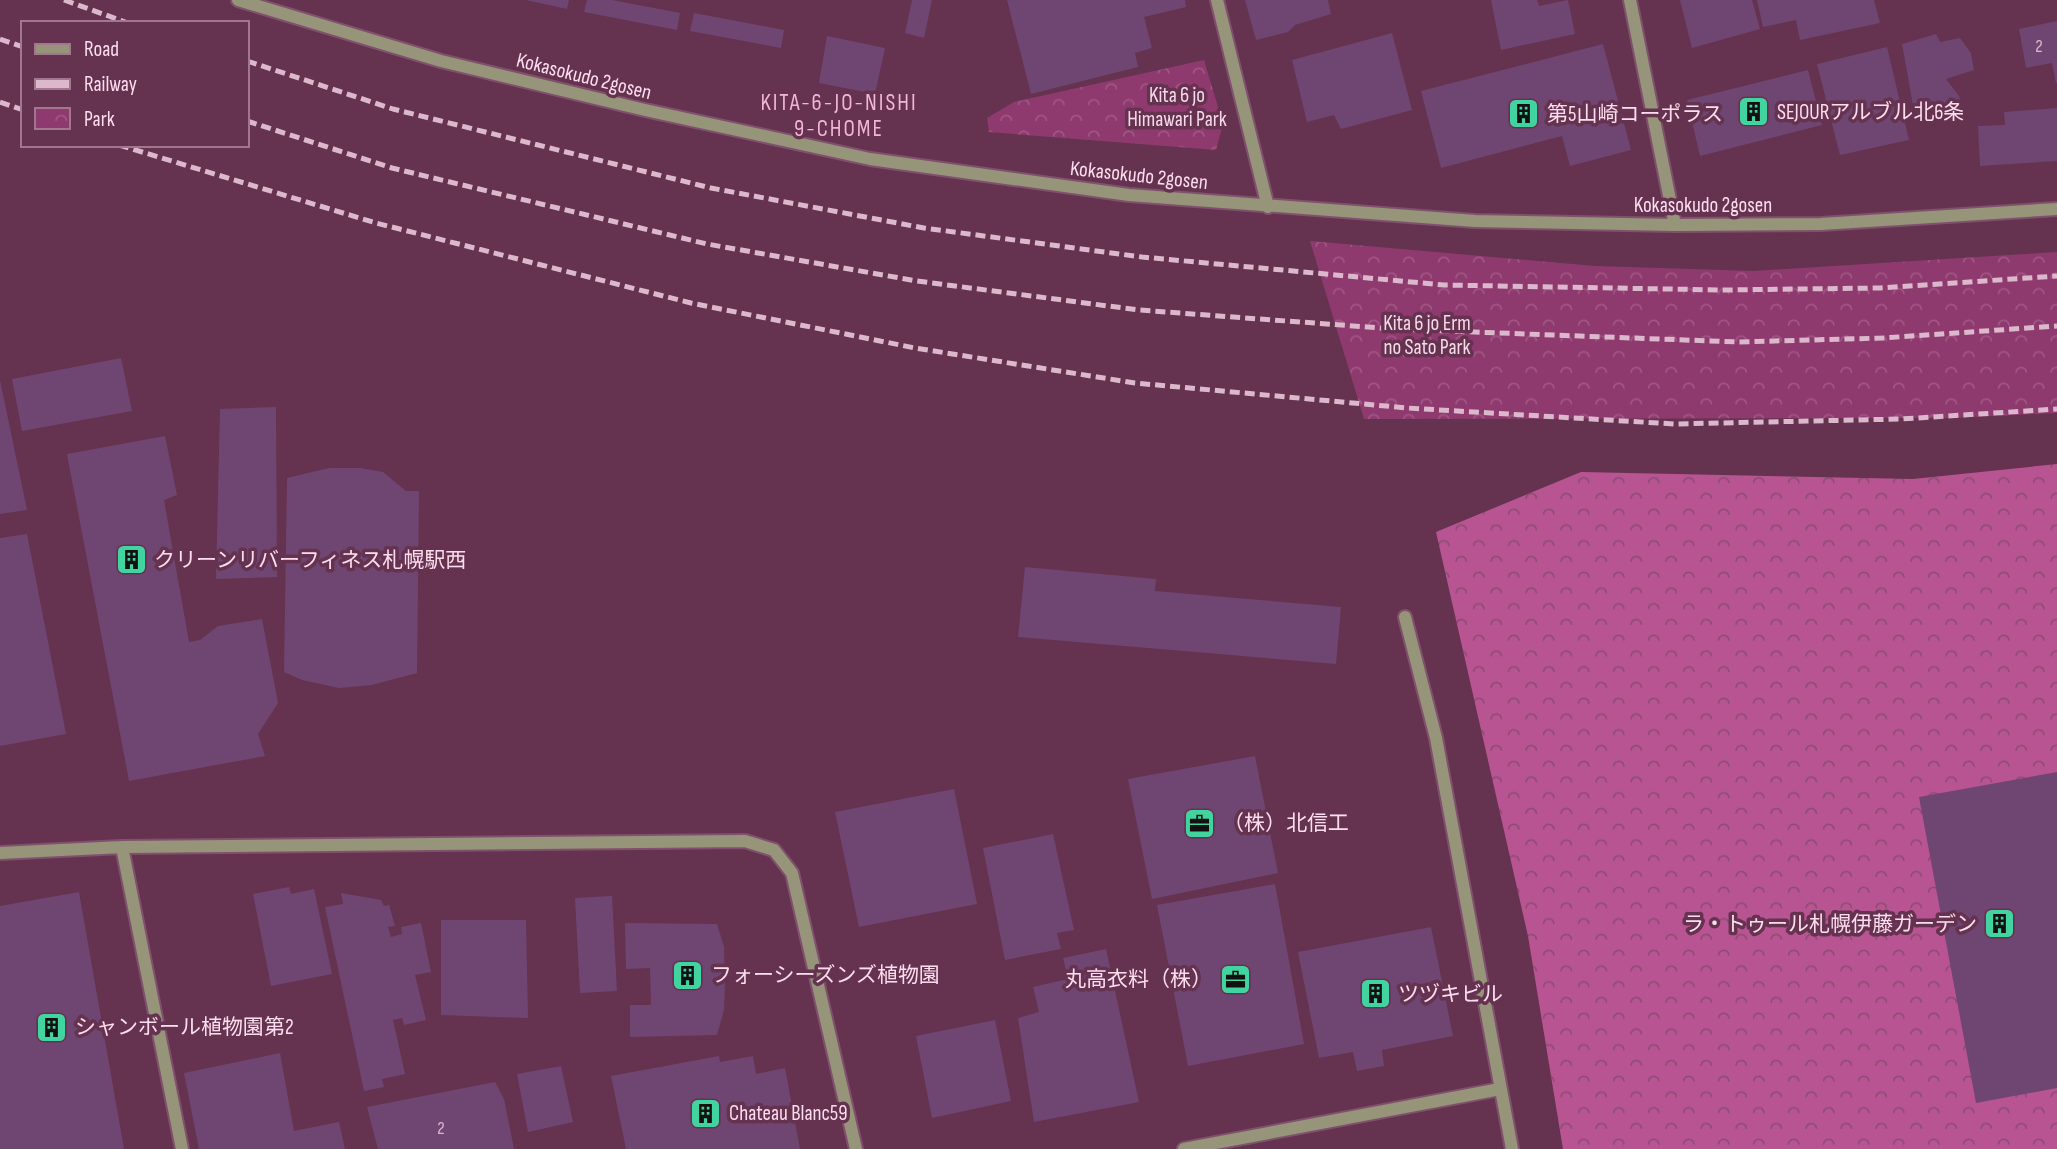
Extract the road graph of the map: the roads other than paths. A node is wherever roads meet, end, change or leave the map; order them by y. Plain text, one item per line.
1 (238, 0) edge
2 (1217, 0) edge
3 (1630, 0) edge
4 (1268, 207) junction
5 (2057, 209) edge
6 (1675, 225) junction
7 (1405, 617) dead end
8 (122, 847) junction
9 (0, 853) edge
10 (1500, 1090) junction
11 (182, 1149) edge
12 (856, 1149) edge
13 (1184, 1149) edge
14 (1512, 1149) edge

1 - 4 street, Kokasokudo 2gosen
2 - 4 street
3 - 6 street
4 - 6 street, Kokasokudo 2gosen
5 - 6 street, Kokasokudo 2gosen
7 - 10 street
8 - 9 street
8 - 11 street
8 - 12 street
10 - 13 street
10 - 14 street

